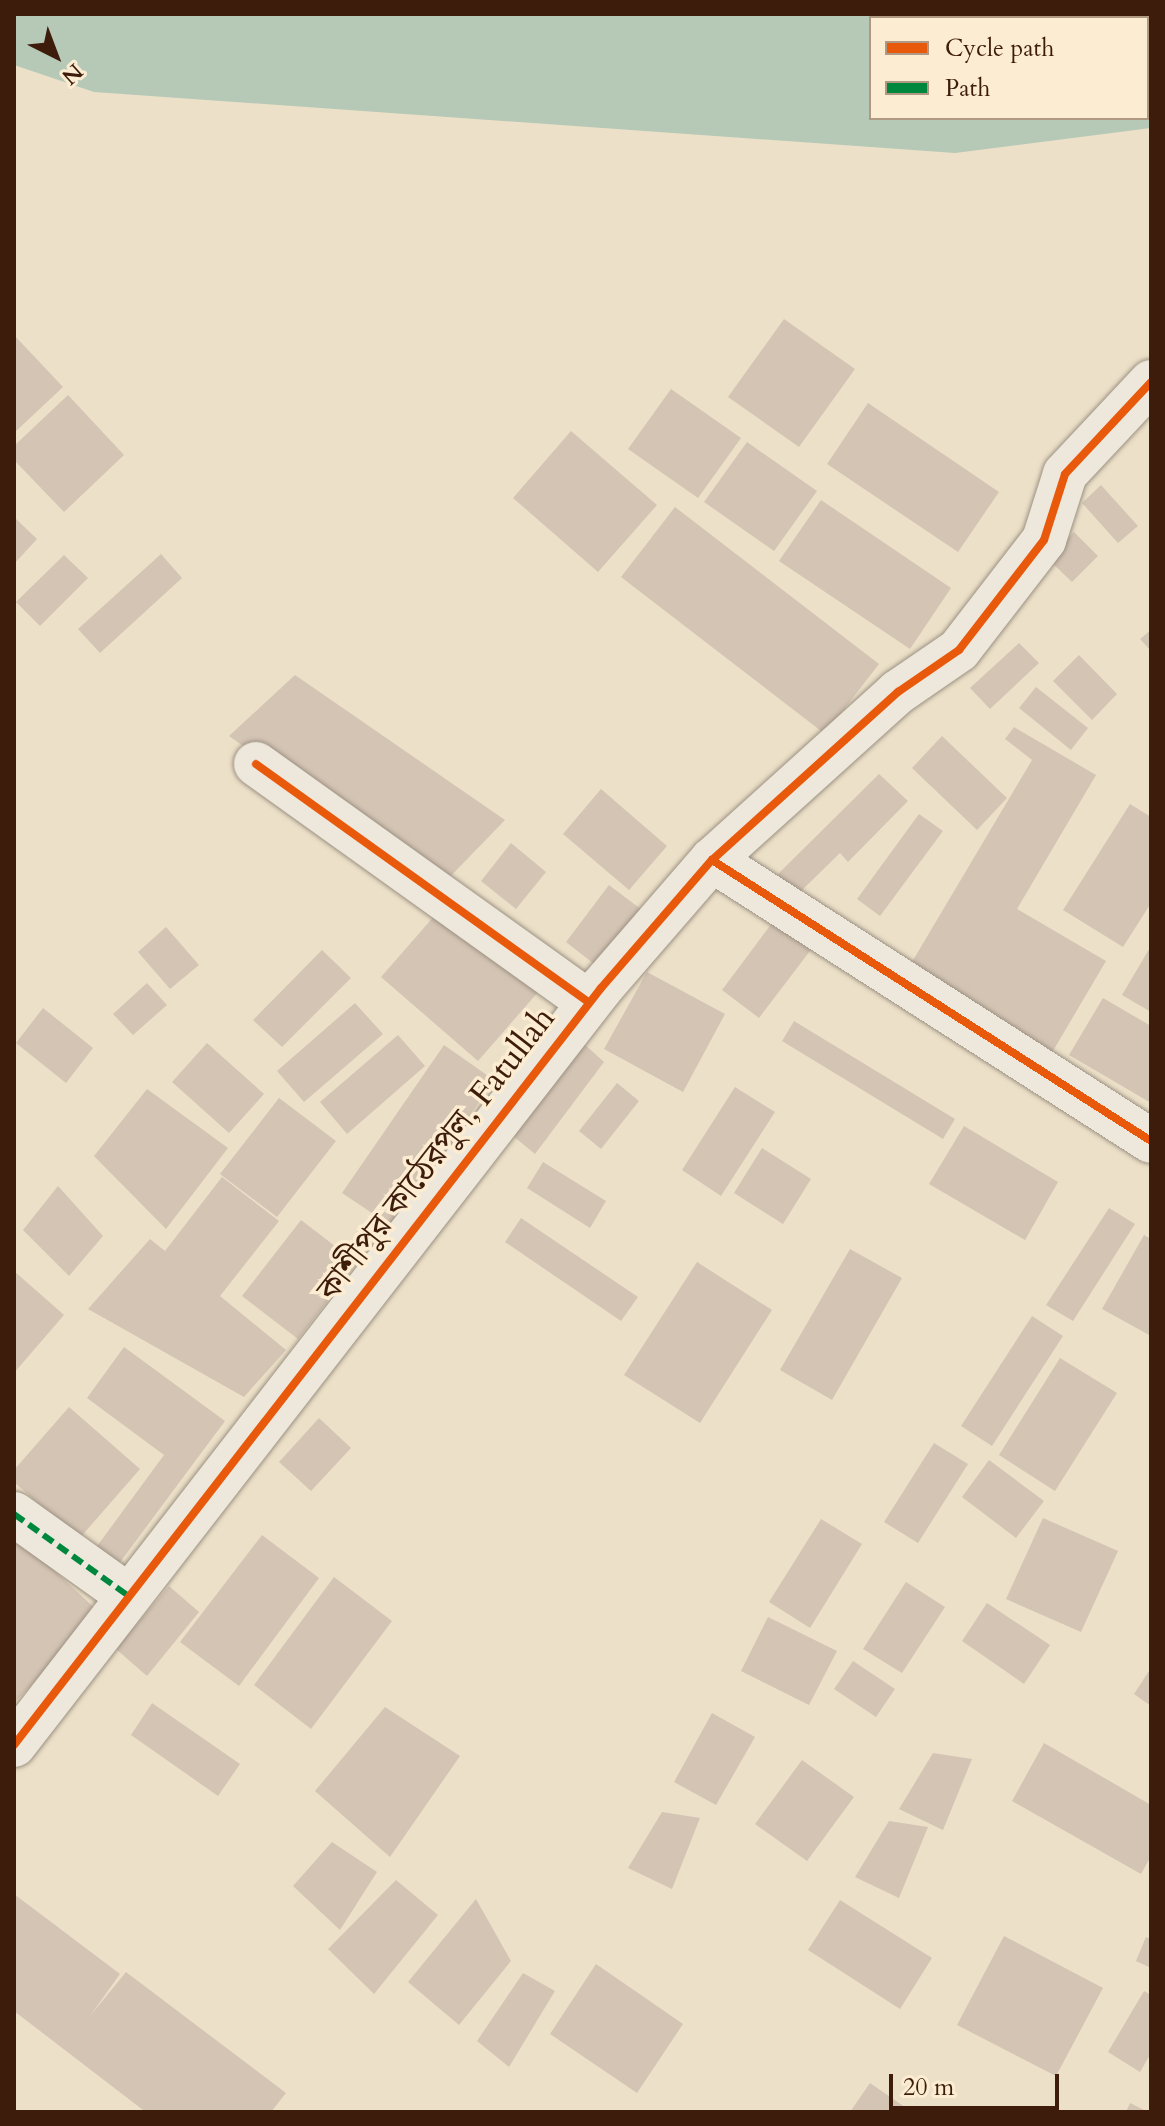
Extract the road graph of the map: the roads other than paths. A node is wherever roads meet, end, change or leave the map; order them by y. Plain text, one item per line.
1 (1151, 382) edge
2 (256, 764) dead end
3 (712, 860) junction
4 (589, 1002) junction
5 (1151, 1141) edge
6 (14, 1514) edge
7 (127, 1595) junction
8 (14, 1745) edge

1 - 3 street, কাশীপুর কাঠেরপুল, Fatullah
2 - 4 street
3 - 4 street, কাশীপুর কাঠেরপুল, Fatullah
3 - 5 street
4 - 7 street, কাশীপুর কাঠেরপুল, Fatullah
6 - 7 street
7 - 8 street, কাশীপুর কাঠেরপুল, Fatullah

